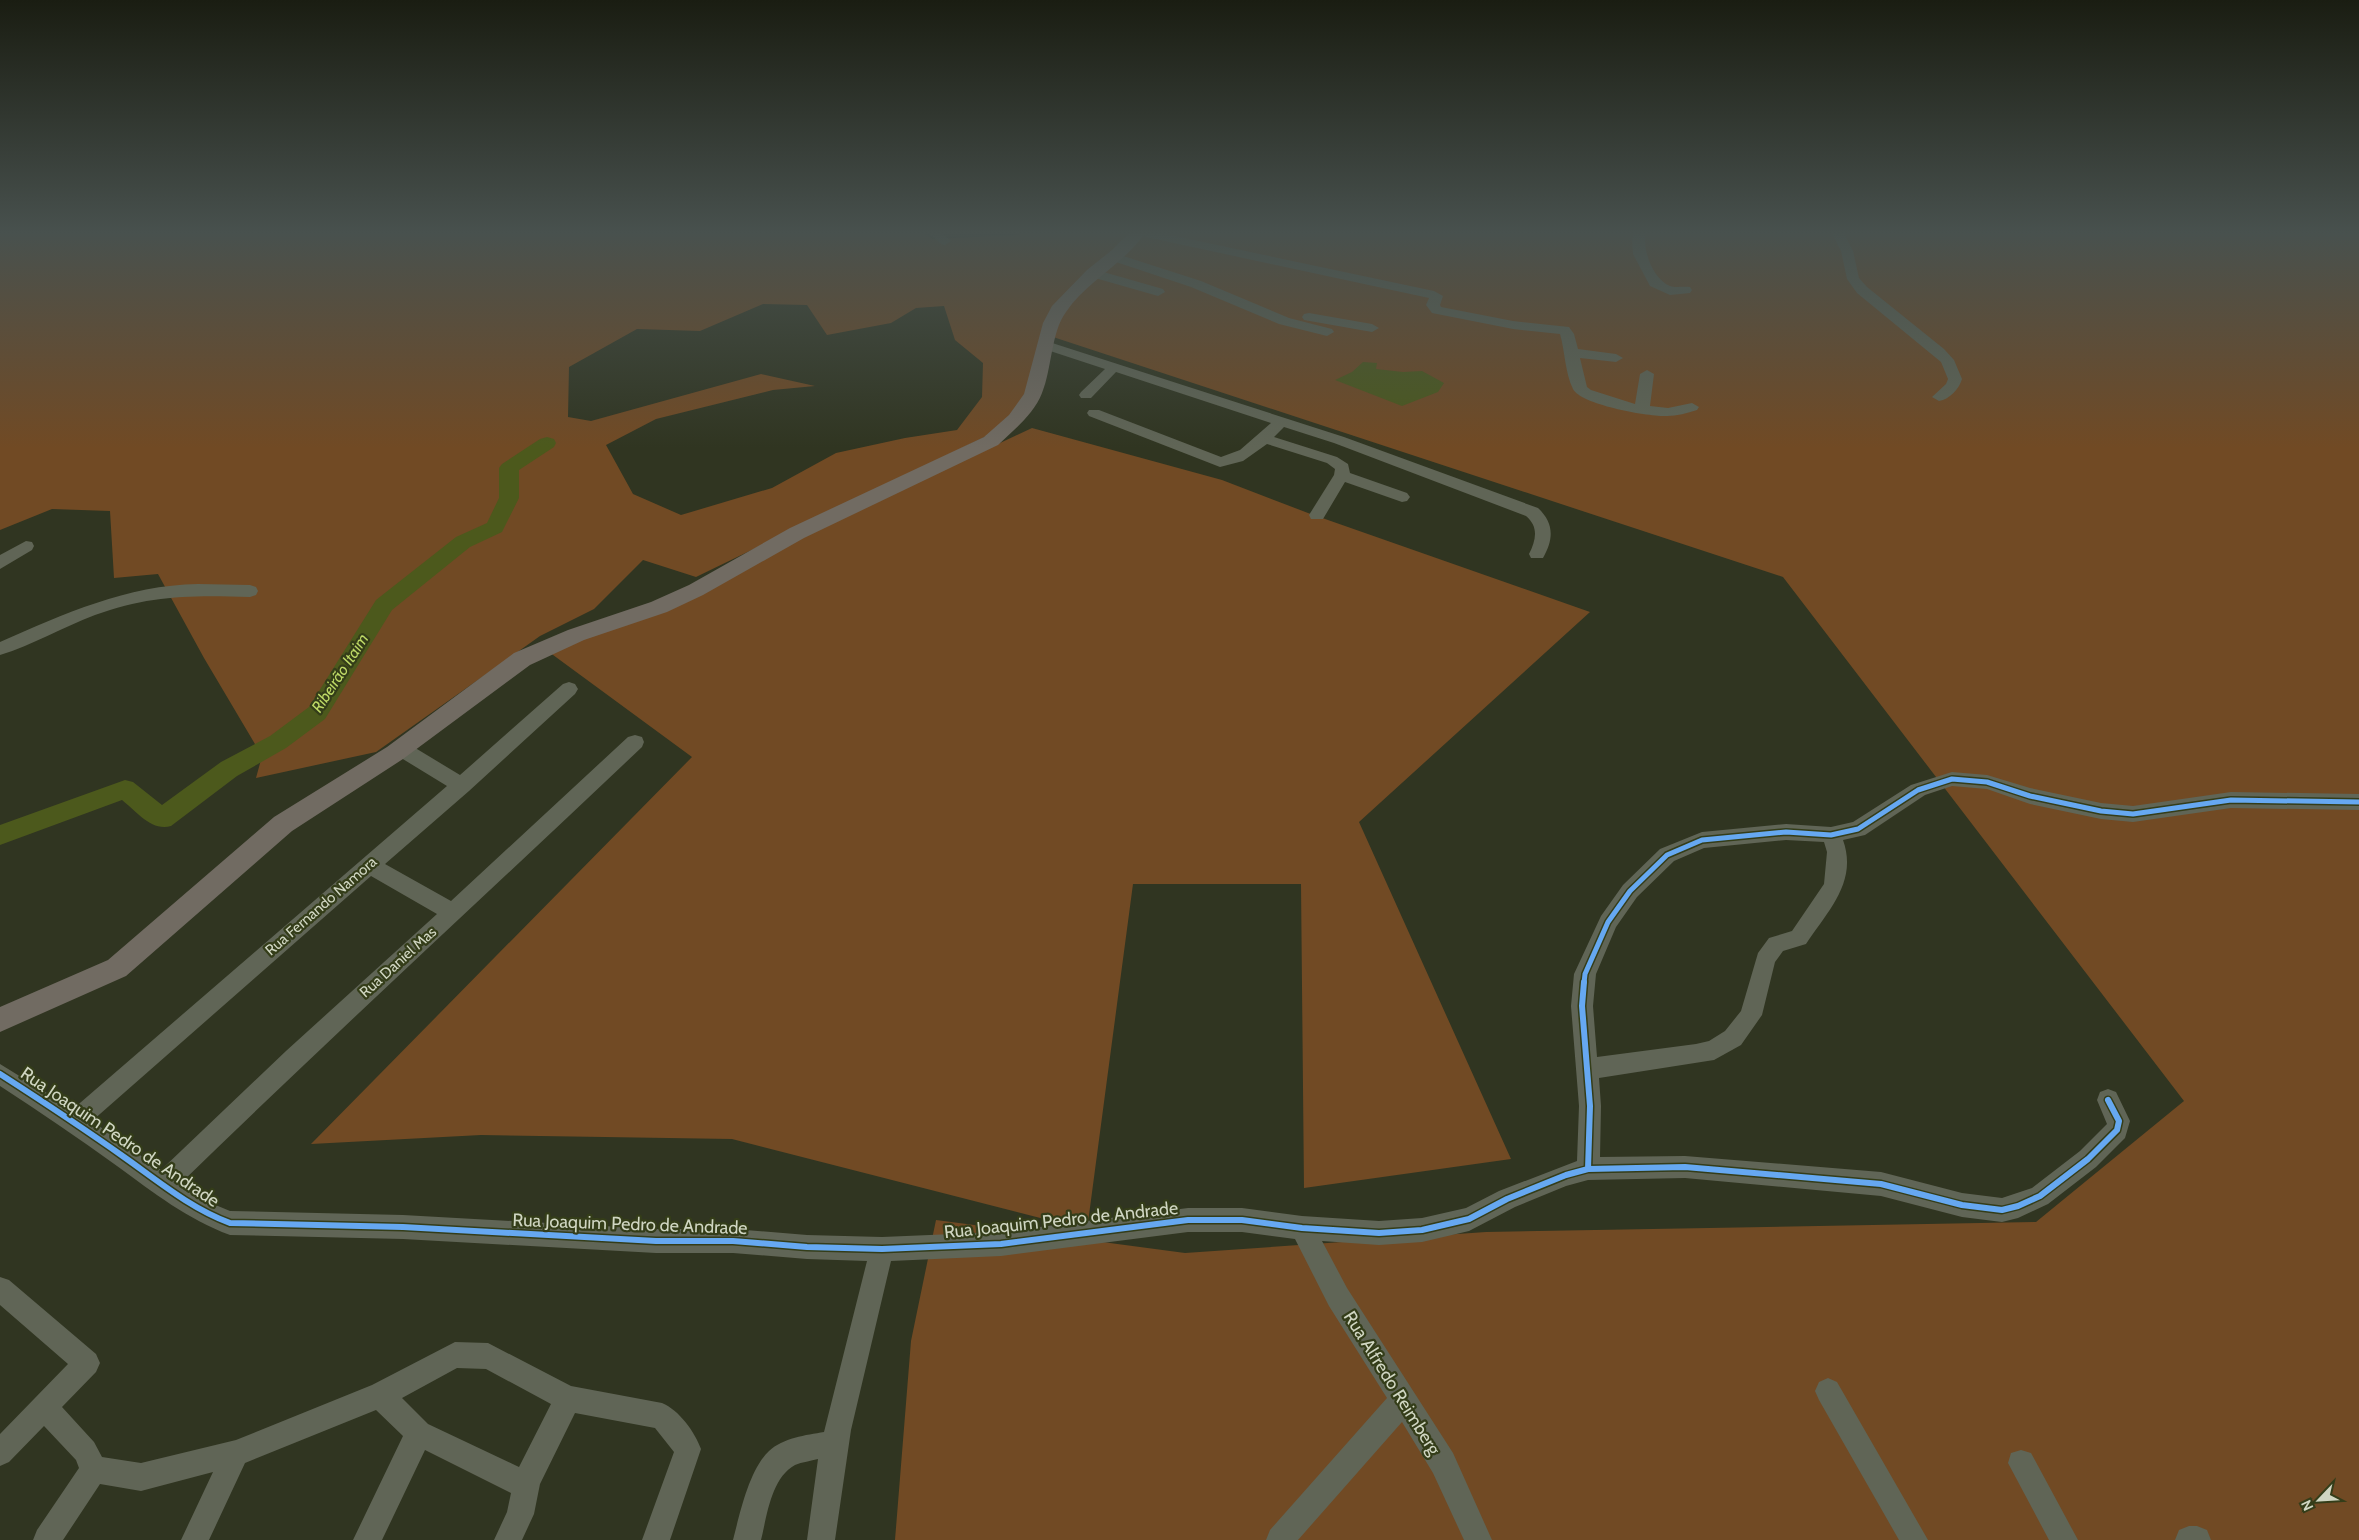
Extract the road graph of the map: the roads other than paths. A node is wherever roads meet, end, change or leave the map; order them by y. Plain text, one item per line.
1 (1063, 305) edge
2 (1245, 305) edge
3 (1433, 305) edge
4 (1881, 305) edge
5 (1276, 318) junction
6 (1372, 328) dead end
7 (1327, 332) dead end
8 (1046, 346) junction
9 (1572, 353) junction
10 (1616, 358) dead end
11 (1114, 368) junction
12 (1647, 374) dead end
13 (1086, 395) dead end
14 (1939, 397) dead end
15 (1692, 407) dead end
16 (1642, 409) junction
17 (1094, 412) dead end
18 (1282, 421) junction
19 (1265, 440) junction
20 (1342, 475) junction
21 (1402, 497) dead end
22 (1316, 515) dead end
23 (26, 546) dead end
24 (1537, 554) dead end
25 (0, 563) edge
26 (250, 591) dead end
27 (0, 649) edge
28 (569, 689) dead end
29 (635, 742) dead end
30 (400, 748) junction
31 (462, 786) junction
32 (2359, 802) edge
33 (1831, 835) junction
34 (369, 865) junction
35 (453, 913) junction
36 (0, 1020) edge
37 (1588, 1069) junction
38 (0, 1074) edge
39 (2108, 1100) dead end
40 (74, 1123) junction
41 (1588, 1169) junction
42 (163, 1185) junction
43 (1302, 1228) junction
44 (882, 1249) junction
45 (0, 1288) edge
46 (87, 1363) joint
47 (1828, 1391) dead end
48 (380, 1395) junction
49 (568, 1399) junction
50 (1404, 1399) junction
51 (44, 1407) junction
52 (419, 1433) junction
53 (834, 1443) junction
54 (0, 1453) edge
55 (236, 1453) junction
56 (2022, 1463) dead end
57 (94, 1469) junction
58 (527, 1481) junction
59 (47, 1540) edge
60 (194, 1540) edge
61 (367, 1540) edge
62 (508, 1540) edge
63 (656, 1540) edge
64 (746, 1540) edge
65 (822, 1540) edge
66 (1280, 1540) edge
67 (1478, 1540) edge
68 (1914, 1540) edge
69 (2064, 1540) edge
70 (2189, 1540) edge
71 (2197, 1540) edge

1 - 8 main road
2 - 5 street
3 - 9 street
4 - 14 street
5 - 6 street
5 - 7 street
8 - 11 street
8 - 30 main road
9 - 10 street
9 - 16 street
11 - 13 street
11 - 18 street
12 - 16 street
15 - 16 street
17 - 19 street
18 - 19 street
18 - 24 street
19 - 20 street
20 - 21 street
20 - 22 street
23 - 25 street
26 - 27 street
28 - 31 street, Rua Fernando Namora
29 - 35 street, Rua Daniel Mas
30 - 31 street
30 - 36 main road
31 - 34 street, Rua Fernando Namora
32 - 33 street
33 - 37 street
33 - 37 street
34 - 35 street
34 - 40 street, Rua Fernando Namora
35 - 42 street, Rua Daniel Mas
37 - 41 street
38 - 40 street, Rua Joaquim Pedro de Andrade
39 - 41 street
40 - 42 street, Rua Joaquim Pedro de Andrade
41 - 43 street
42 - 44 street, Rua Joaquim Pedro de Andrade
43 - 44 street, Rua Joaquim Pedro de Andrade
43 - 50 street, Rua Alfredo Reimberg
44 - 53 street
45 - 46 street
46 - 51 street
47 - 68 street
48 - 49 street
48 - 52 street
48 - 55 street
49 - 58 street
49 - 63 street
50 - 66 street
50 - 67 street, Rua Alfredo Reimberg
51 - 54 street
51 - 57 street
52 - 58 street
52 - 61 street
53 - 64 street
53 - 65 street
55 - 57 street
55 - 60 street
56 - 69 street
57 - 59 street
58 - 62 street
70 - 71 street

